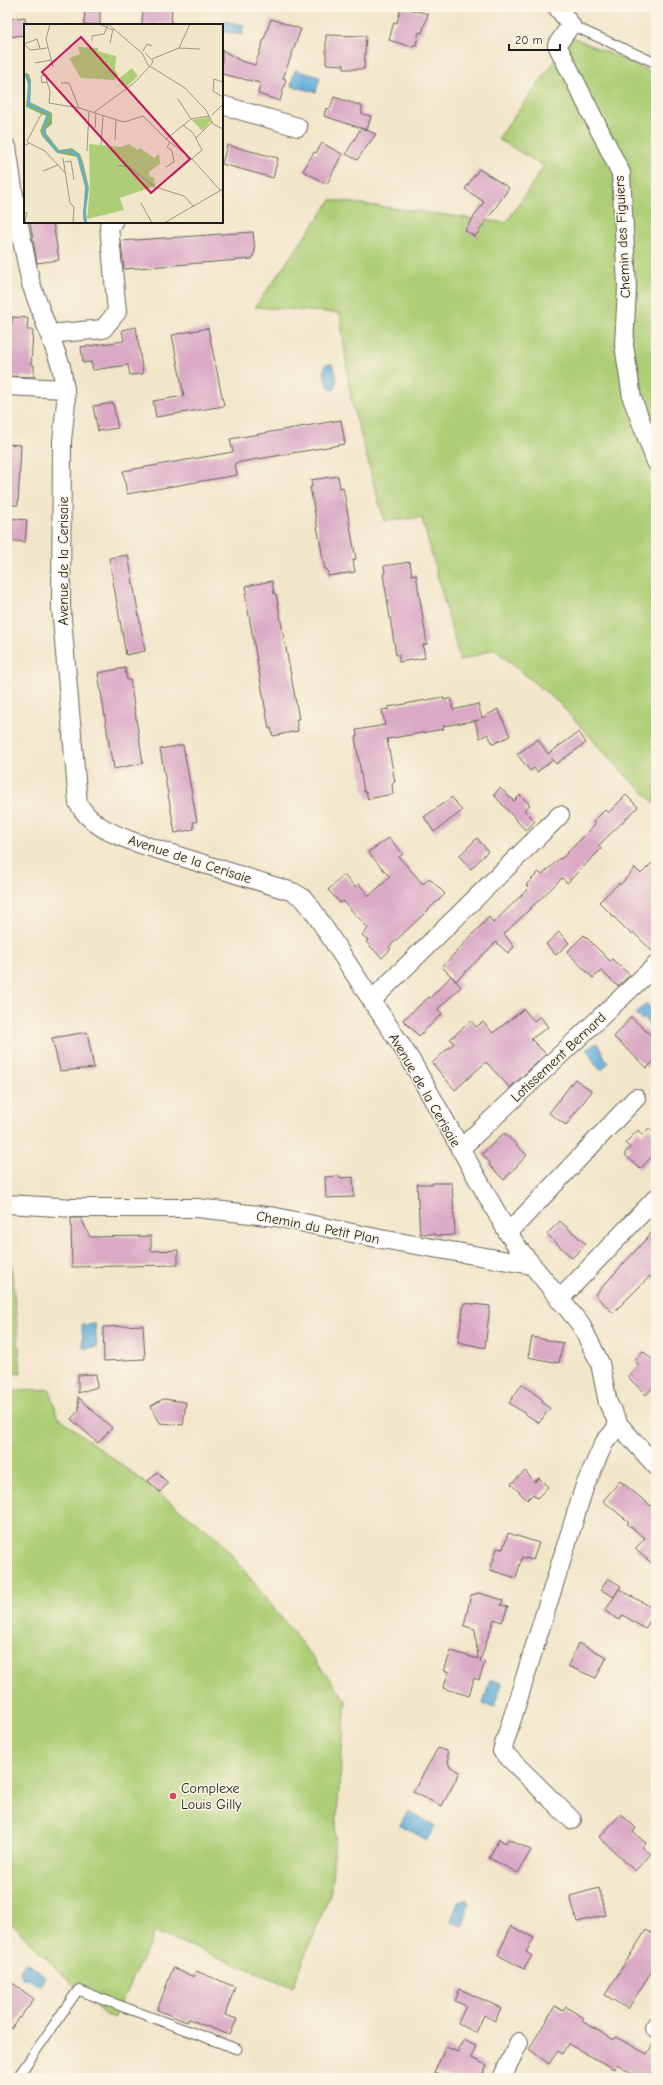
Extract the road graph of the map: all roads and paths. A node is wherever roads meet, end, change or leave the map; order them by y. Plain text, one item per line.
1 (557, 7) edge
2 (571, 25) junction
3 (656, 63) edge
4 (223, 105) edge
5 (298, 127) dead end
6 (7, 147) edge
7 (112, 223) edge
8 (49, 334) junction
9 (7, 386) edge
10 (65, 389) junction
11 (656, 462) edge
12 (560, 815) dead end
13 (656, 965) edge
14 (372, 1000) junction
15 (636, 1098) dead end
16 (460, 1150) junction
17 (656, 1198) edge
18 (7, 1204) edge
19 (508, 1233) junction
20 (532, 1265) junction
21 (559, 1300) junction
22 (619, 1425) junction
23 (656, 1466) edge
24 (572, 1820) dead end
25 (656, 2025) edge
26 (656, 2029) edge
27 (519, 2042) dead end
28 (237, 2049) dead end
29 (18, 2078) edge
30 (502, 2078) edge

1 - 2 street
2 - 3 lane
2 - 11 street, Chemin des Figuiers
4 - 5 street
6 - 8 street, Avenue de la Cerisaie
7 - 8 street
8 - 10 street, Avenue de la Cerisaie
9 - 10 street
10 - 14 street, Avenue de la Cerisaie
12 - 14 street
13 - 16 street, Lotissement Bernard
14 - 16 street, Avenue de la Cerisaie
15 - 19 street
16 - 19 street, Avenue de la Cerisaie
17 - 21 street
18 - 20 street, Chemin du Petit Plan
19 - 20 street, Avenue de la Cerisaie
20 - 21 street, Avenue de la Cerisaie
21 - 22 street, Avenue de la Cerisaie
22 - 23 street, Avenue de la Cerisaie
22 - 24 street
25 - 26 street
27 - 30 street
28 - 29 lane

